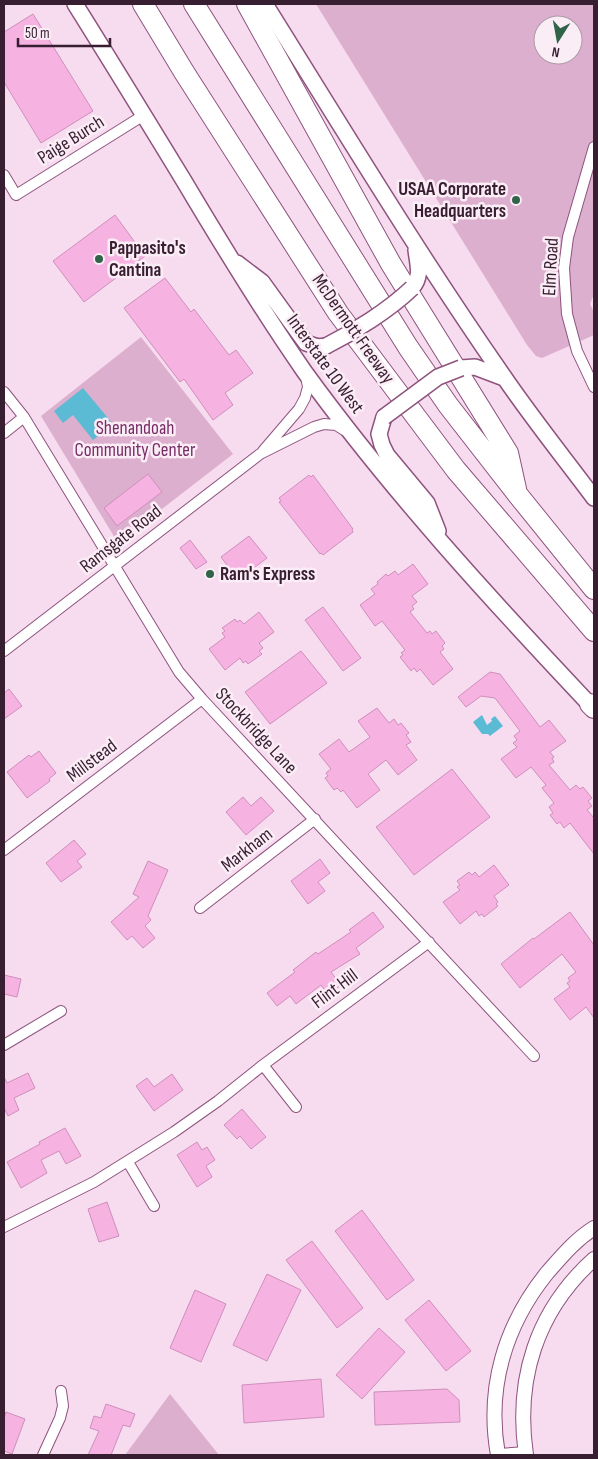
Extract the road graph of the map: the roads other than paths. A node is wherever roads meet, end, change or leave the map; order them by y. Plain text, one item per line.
1 (75, 4) edge
2 (143, 4) edge
3 (194, 4) edge
4 (247, 4) edge
5 (265, 4) edge
6 (144, 115) junction
7 (594, 147) edge
8 (4, 175) edge
9 (416, 245) junction
10 (230, 257) junction
11 (305, 371) junction
12 (504, 378) junction
13 (594, 386) edge
14 (4, 392) edge
15 (24, 417) junction
16 (4, 433) edge
17 (353, 436) junction
18 (260, 454) junction
19 (518, 495) junction
20 (594, 498) edge
21 (443, 543) junction
22 (114, 566) junction
23 (594, 589) edge
24 (594, 631) edge
25 (4, 651) edge
26 (202, 699) junction
27 (593, 707) edge
28 (315, 819) junction
29 (4, 850) edge
30 (200, 908) dead end
31 (428, 942) junction
32 (61, 1011) dead end
33 (4, 1045) edge
34 (534, 1056) dead end
35 (262, 1065) junction
36 (296, 1107) dead end
37 (128, 1162) junction
38 (154, 1206) dead end
39 (4, 1227) edge
40 (594, 1228) edge
41 (594, 1259) edge
42 (61, 1391) dead end
43 (526, 1454) edge
44 (43, 1455) edge
45 (498, 1455) edge

1 - 6 main road, Interstate 10 West
2 - 24 highway, McDermott Freeway
3 - 19 highway, McDermott Freeway
4 - 19 highway
5 - 9 main road
6 - 8 street, Paige Burch
6 - 10 main road, Interstate 10 West
7 - 13 street, Elm Road
9 - 10 main road, bridge
9 - 12 main road
10 - 11 main road, Interstate 10 West
11 - 17 main road, Interstate 10 West
11 - 18 street, Ramsgate Road
12 - 20 main road
12 - 21 main road, bridge
14 - 15 street, Stockbridge Lane
15 - 16 street
15 - 22 street, Stockbridge Lane
17 - 18 street, Ramsgate Road
17 - 21 main road, Interstate 10 West
18 - 22 street, Ramsgate Road
19 - 23 highway, McDermott Freeway
21 - 27 main road, Interstate 10 West
22 - 25 street, Ramsgate Road
22 - 26 street, Stockbridge Lane
26 - 28 street, Stockbridge Lane
26 - 29 street, Millstead
28 - 30 street, Markham
28 - 31 street, Stockbridge Lane
31 - 34 street, Stockbridge Lane
31 - 35 street, Flint Hill
32 - 33 street
35 - 36 street
35 - 37 street, Flint Hill
37 - 38 street
37 - 39 street, Flint Hill
40 - 45 street
41 - 43 street
42 - 44 street
43 - 45 street

